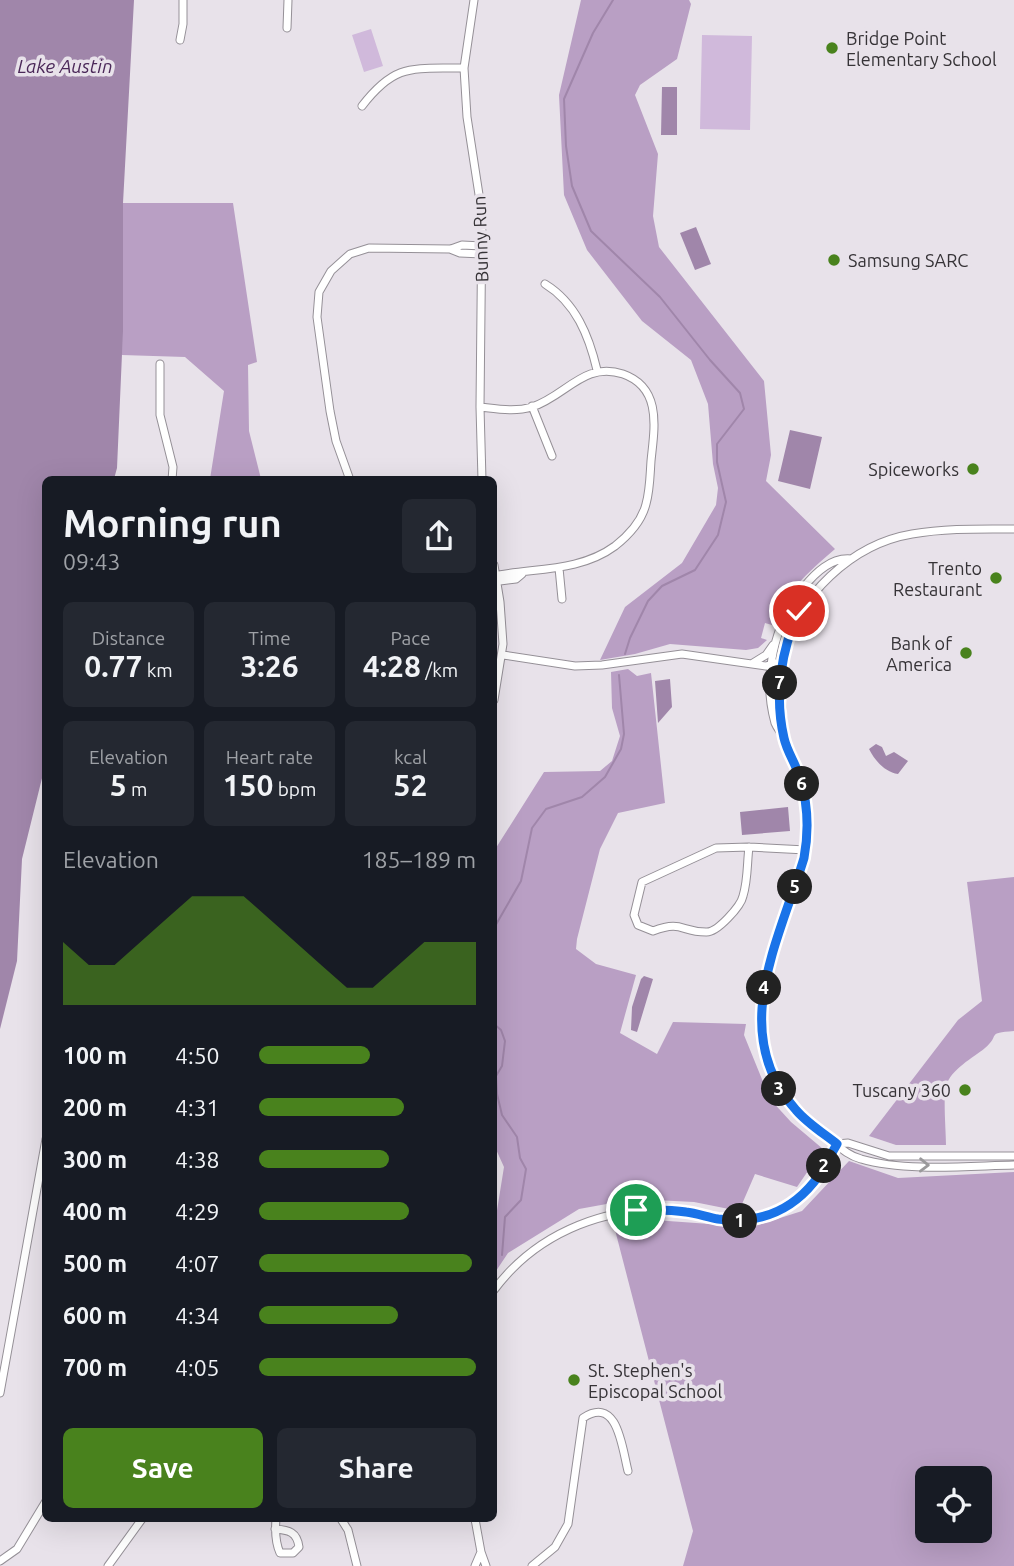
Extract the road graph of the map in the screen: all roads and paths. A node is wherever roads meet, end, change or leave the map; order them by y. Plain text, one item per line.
1 (183, 0) edge
2 (288, 0) edge
3 (474, 0) edge
4 (287, 29) dead end
5 (180, 40) dead end
6 (464, 68) junction
7 (362, 106) dead end
8 (482, 250) junction
9 (545, 284) dead end
10 (160, 364) dead end
11 (597, 370) junction
12 (480, 407) junction
13 (533, 407) junction
14 (552, 456) dead end
15 (172, 476) edge
16 (349, 476) edge
17 (482, 476) edge
18 (1014, 529) edge
19 (850, 559) junction
20 (559, 568) junction
21 (497, 577) edge
22 (497, 590) edge
23 (562, 599) dead end
24 (775, 644) junction
25 (503, 655) junction
26 (783, 656) junction
27 (753, 663) junction
28 (771, 665) junction
29 (497, 685) edge
30 (783, 737) junction
31 (749, 846) junction
32 (806, 850) junction
33 (837, 1144) junction
34 (1014, 1156) edge
35 (42, 1161) edge
36 (1014, 1165) edge
37 (497, 1286) edge
38 (0, 1393) edge
39 (628, 1471) dead end
40 (42, 1508) edge
41 (140, 1522) edge
42 (276, 1522) edge
43 (343, 1522) edge
44 (476, 1522) edge
45 (275, 1529) dead end
46 (481, 1552) junction
47 (0, 1561) edge
48 (108, 1566) edge
49 (357, 1566) edge
50 (475, 1566) edge
51 (486, 1566) edge
52 (532, 1566) edge

1 - 5 street
2 - 4 street
3 - 6 street, Bunny Run
6 - 7 street
6 - 8 street, Bunny Run
8 - 12 street, Bunny Run
8 - 16 street
9 - 11 street
10 - 15 street
11 - 13 street
11 - 20 street
12 - 13 street
12 - 17 street, Bunny Run
13 - 14 street
18 - 19 street
19 - 24 street
19 - 26 street
20 - 21 street
20 - 23 street
22 - 25 street
24 - 27 street
24 - 28 street
25 - 27 street
25 - 29 street
26 - 28 street
26 - 30 street
27 - 28 street
28 - 30 street
30 - 32 street
31 - 31 street
31 - 32 street
32 - 33 street
33 - 34 street
33 -> 36 street
33 - 37 street
35 - 38 street
39 - 52 street
40 - 47 street
41 - 48 street
42 - 45 street
43 - 49 street
44 - 46 street
46 - 50 street
46 - 51 street

